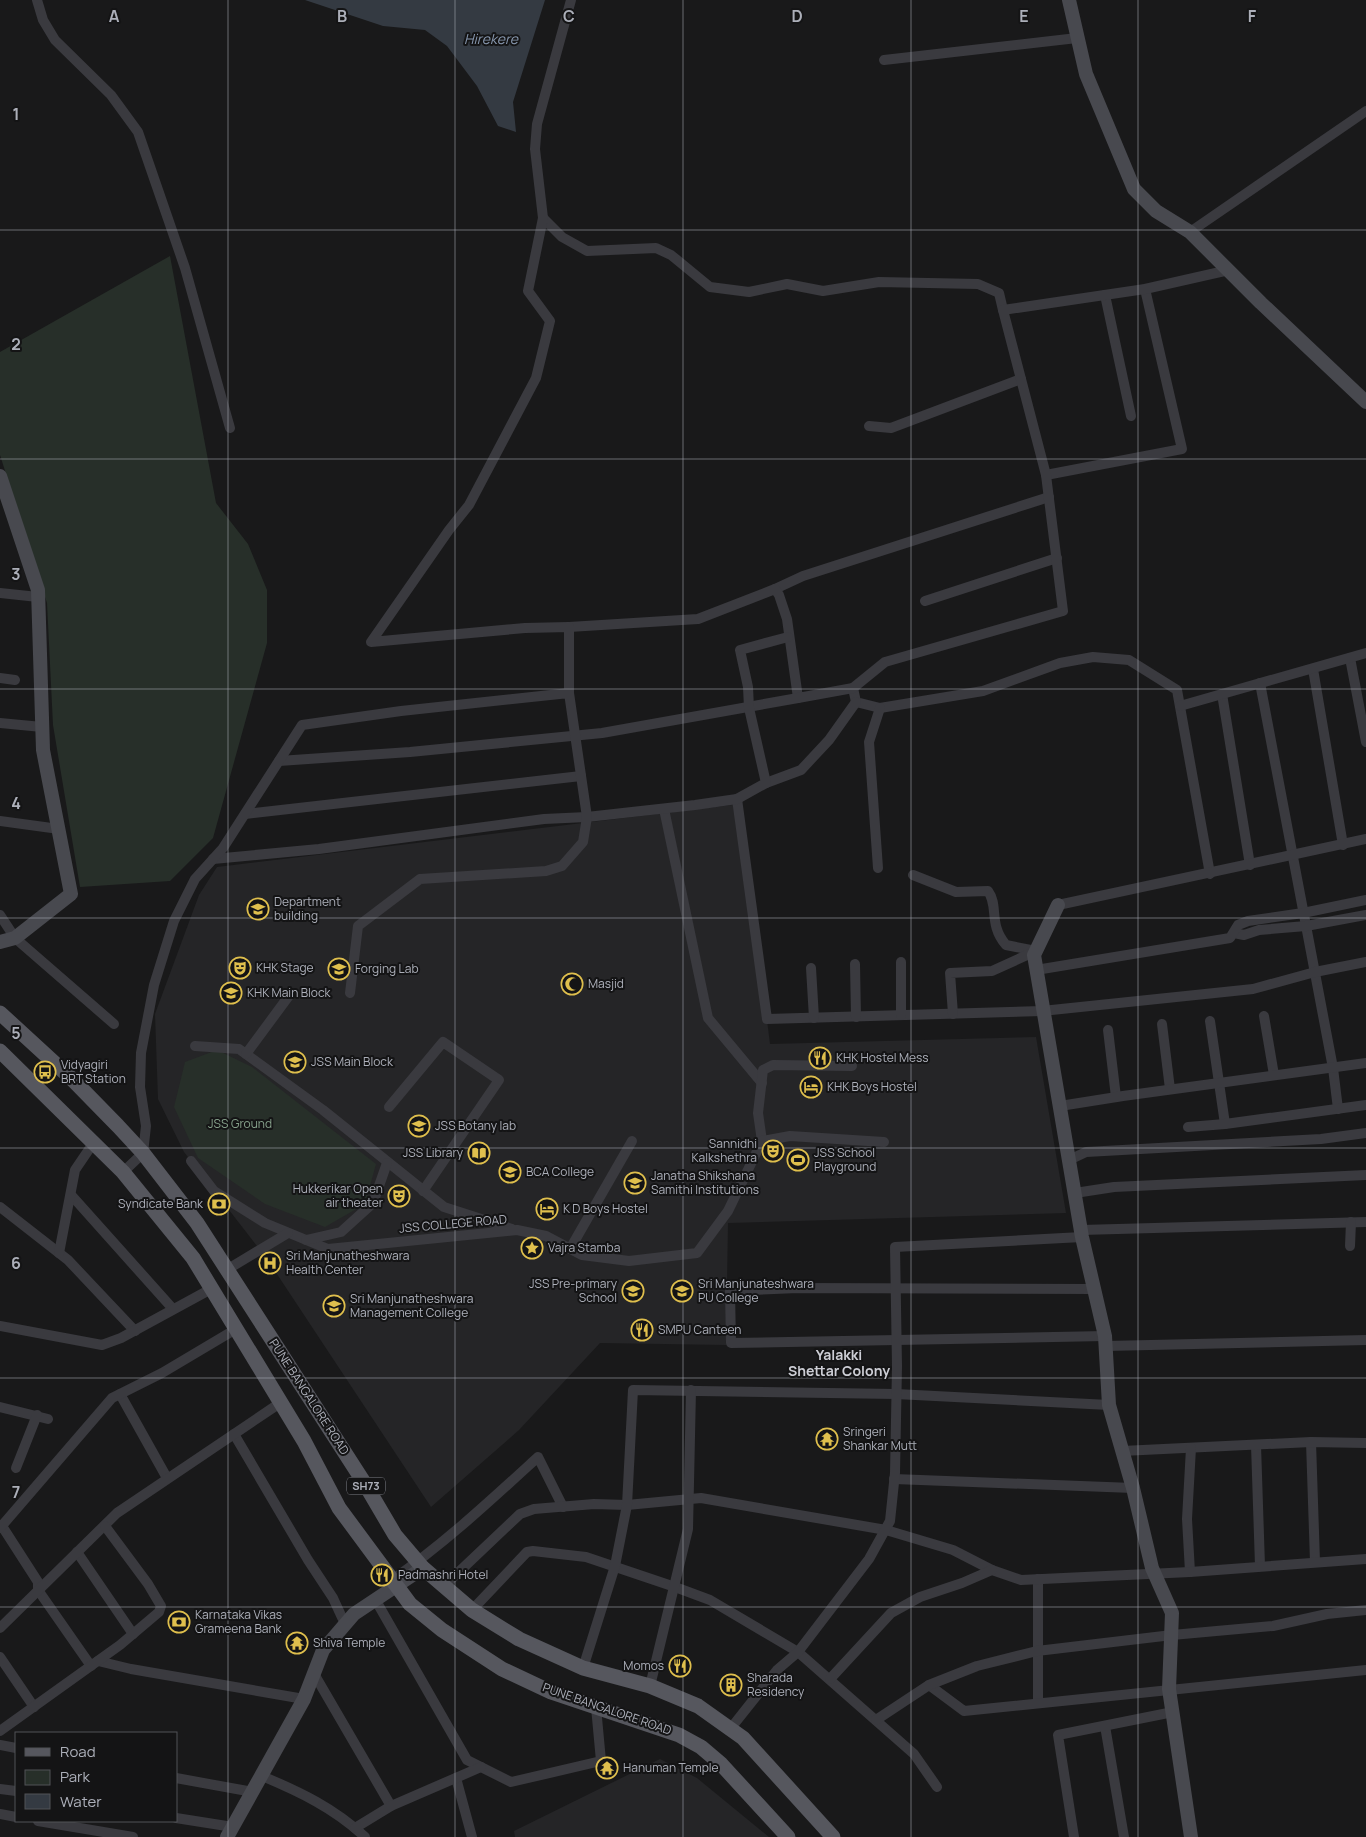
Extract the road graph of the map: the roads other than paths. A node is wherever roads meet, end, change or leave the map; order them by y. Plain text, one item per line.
1 (37, 0) edge
2 (571, 0) edge
3 (1069, 0) edge
4 (1077, 38) junction
5 (884, 60) dead end
6 (1366, 111) edge
7 (543, 218) junction
8 (1190, 232) junction
9 (1229, 270) junction
10 (1145, 289) junction
11 (1105, 295) junction
12 (1003, 310) junction
13 (1021, 379) junction
14 (1366, 402) edge
15 (1131, 416) dead end
16 (869, 426) dead end
17 (230, 428) dead end
18 (1046, 475) junction
19 (0, 476) edge
20 (1049, 497) junction
21 (1057, 558) junction
22 (775, 589) junction
23 (0, 593) edge
24 (38, 597) junction
25 (925, 601) dead end
26 (569, 626) junction
27 (788, 638) junction
28 (1366, 653) edge
29 (1350, 658) junction
30 (1313, 669) junction
31 (0, 678) edge
32 (15, 680) dead end
33 (1260, 683) junction
34 (853, 688) junction
35 (569, 693) junction
36 (1222, 694) junction
37 (798, 698) junction
38 (856, 702) junction
39 (1180, 706) junction
40 (748, 708) junction
41 (880, 708) junction
42 (0, 723) edge
43 (42, 727) junction
44 (576, 736) junction
45 (1366, 742) edge
46 (279, 761) junction
47 (581, 776) junction
48 (766, 784) junction
49 (737, 799) junction
50 (664, 809) junction
51 (245, 814) junction
52 (587, 817) junction
53 (0, 821) edge
54 (59, 829) junction
55 (1366, 839) edge
56 (1343, 845) junction
57 (1293, 856) junction
58 (213, 859) junction
59 (1250, 865) junction
60 (878, 868) dead end
61 (1210, 874) junction
62 (913, 875) dead end
63 (1366, 900) edge
64 (1058, 906) joint
65 (1304, 913) junction
66 (0, 915) edge
67 (1366, 915) edge
68 (1306, 926) junction
69 (1234, 933) junction
70 (15, 938) junction
71 (0, 942) edge
72 (1036, 951) junction
73 (900, 962) dead end
74 (1366, 962) edge
75 (854, 964) dead end
76 (811, 968) dead end
77 (1036, 970) junction
78 (1314, 972) junction
79 (291, 993) dead end
80 (350, 993) dead end
81 (1042, 1011) junction
82 (0, 1013) edge
83 (952, 1014) junction
84 (901, 1015) junction
85 (856, 1016) junction
86 (1264, 1016) dead end
87 (814, 1018) junction
88 (1210, 1021) dead end
89 (114, 1024) dead end
90 (1162, 1024) dead end
91 (1108, 1030) dead end
92 (195, 1046) dead end
93 (0, 1051) edge
94 (246, 1054) junction
95 (1366, 1063) edge
96 (852, 1066) dead end
97 (1333, 1068) junction
98 (1274, 1076) junction
99 (762, 1083) junction
100 (1220, 1083) junction
101 (1170, 1089) junction
102 (1116, 1097) junction
103 (1366, 1105) edge
104 (1060, 1106) junction
105 (389, 1107) dead end
106 (1338, 1110) junction
107 (1225, 1124) junction
108 (1188, 1127) dead end
109 (1366, 1133) edge
110 (762, 1140) junction
111 (632, 1141) dead end
112 (94, 1142) junction
113 (884, 1142) dead end
114 (143, 1153) junction
115 (1069, 1160) junction
116 (191, 1162) dead end
117 (387, 1163) junction
118 (123, 1172) junction
119 (1366, 1175) edge
120 (423, 1191) junction
121 (1075, 1193) junction
122 (72, 1196) junction
123 (0, 1207) edge
124 (1351, 1222) junction
125 (1366, 1222) edge
126 (517, 1230) junction
127 (288, 1233) junction
128 (1082, 1234) junction
129 (306, 1240) junction
130 (1350, 1246) dead end
131 (570, 1249) junction
132 (59, 1253) junction
133 (228, 1269) junction
134 (894, 1288) junction
135 (211, 1289) junction
136 (1095, 1289) junction
137 (173, 1310) junction
138 (0, 1326) edge
139 (236, 1330) junction
140 (135, 1331) junction
141 (897, 1339) junction
142 (1366, 1340) edge
143 (1106, 1341) junction
144 (691, 1390) junction
145 (120, 1394) junction
146 (896, 1394) junction
147 (280, 1403) junction
148 (1109, 1405) junction
149 (0, 1407) edge
150 (37, 1415) junction
151 (48, 1419) dead end
152 (234, 1434) junction
153 (1311, 1442) junction
154 (1366, 1443) edge
155 (1256, 1445) junction
156 (1191, 1448) junction
157 (1122, 1451) junction
158 (16, 1468) dead end
159 (167, 1478) junction
160 (894, 1479) junction
161 (1133, 1488) junction
162 (687, 1499) junction
163 (627, 1505) junction
164 (563, 1506) junction
165 (105, 1526) junction
166 (1, 1527) edge
167 (886, 1530) junction
168 (77, 1552) junction
169 (1366, 1558) edge
170 (1315, 1562) junction
171 (420, 1565) junction
172 (615, 1566) junction
173 (1260, 1566) junction
174 (992, 1570) junction
175 (1190, 1572) junction
176 (1154, 1574) junction
177 (1038, 1579) junction
178 (394, 1583) junction
179 (444, 1586) junction
180 (675, 1587) junction
181 (38, 1590) junction
182 (376, 1599) junction
183 (472, 1610) junction
184 (1366, 1610) edge
185 (345, 1624) junction
186 (0, 1628) edge
187 (133, 1634) junction
188 (1172, 1635) junction
189 (1037, 1651) junction
190 (798, 1652) junction
191 (0, 1657) edge
192 (94, 1663) junction
193 (583, 1668) junction
194 (1366, 1670) edge
195 (313, 1672) junction
196 (830, 1679) junction
197 (929, 1685) junction
198 (650, 1686) junction
199 (1169, 1689) junction
200 (304, 1699) junction
201 (1038, 1702) junction
202 (34, 1707) junction
203 (596, 1707) junction
204 (1173, 1712) junction
205 (876, 1720) junction
206 (1105, 1726) junction
207 (731, 1728) junction
208 (0, 1732) edge
209 (0, 1745) edge
210 (15, 1748) edge
211 (481, 1767) junction
212 (262, 1776) junction
213 (178, 1778) edge
214 (456, 1778) junction
215 (937, 1787) dead end
216 (0, 1789) edge
217 (15, 1791) edge
218 (253, 1792) junction
219 (391, 1806) junction
220 (0, 1814) edge
221 (15, 1817) edge
222 (178, 1819) edge
223 (44, 1822) edge
224 (355, 1828) junction
225 (230, 1832) edge
226 (133, 1837) edge
227 (365, 1837) edge
228 (472, 1837) edge
229 (788, 1837) edge
230 (833, 1837) edge
231 (1074, 1837) edge
232 (1124, 1837) edge
233 (1191, 1837) edge

1 - 17 street
2 - 7 street
3 - 4 street
4 - 5 street
4 - 8 street
6 - 8 street
7 - 12 street
7 - 26 street
8 - 9 street
9 - 10 street
9 - 14 street
10 - 11 street
10 - 18 street
11 - 12 street
11 - 15 street
12 - 13 street
13 - 16 street
13 - 18 street
18 - 20 street
19 - 24 street
20 - 21 street
20 - 22 street
21 - 25 street
21 - 34 street
22 - 26 street
22 - 27 street
23 - 24 street
24 - 43 street
26 - 35 street
27 - 37 street
27 - 40 street
28 - 29 street
29 - 30 street
29 - 45 street
30 - 33 street
30 - 56 street
31 - 32 street
33 - 36 street
33 - 57 street
34 - 37 street
34 - 38 street
35 - 44 street
35 - 46 street
36 - 39 street
36 - 59 street
37 - 40 street
38 - 41 street
38 - 48 street
39 - 41 street
39 - 61 street
40 - 44 street
40 - 48 street
41 - 60 street
42 - 43 street
43 - 54 street
44 - 46 street
44 - 47 street
46 - 51 street
47 - 51 street
47 - 52 street
48 - 49 street
49 - 50 street
49 - 87 street
50 - 52 street
50 - 99 street
51 - 58 street
52 - 58 street
52 - 80 street
53 - 54 street
54 - 70 street
55 - 56 street
56 - 57 street
57 - 59 street
57 - 65 street
58 - 114 street
59 - 61 street
61 - 64 street
62 - 72 street
63 - 65 street
64 - 72 street
65 - 68 street
65 - 69 street
66 - 70 street
67 - 68 street
68 - 69 street
68 - 78 street
69 - 77 street
70 - 71 street
70 - 89 street
72 - 77 street
72 - 83 street
73 - 84 street
74 - 78 street
75 - 85 street
76 - 87 street
77 - 81 street
78 - 81 street
78 - 97 street
79 - 94 street
81 - 83 street
81 - 104 street
82 - 114 main road, PUNE BANGALORE ROAD / SH73
83 - 84 street
84 - 85 street
85 - 87 street
86 - 98 street
88 - 100 street
90 - 101 street
91 - 102 street
92 - 94 street
93 - 112 main road, PUNE BANGALORE ROAD / SH73
94 - 117 street
95 - 97 street
96 - 99 street
97 - 98 street
97 - 106 street
98 - 100 street
99 - 110 street
100 - 101 street
100 - 107 street
101 - 102 street
102 - 104 street
103 - 106 street
104 - 115 street
105 - 120 street
106 - 107 street
107 - 108 street
109 - 115 street
110 - 113 street
110 - 131 street, JSS COLLEGE ROAD
111 - 131 street
112 - 118 main road, PUNE BANGALORE ROAD / SH73
112 - 122 street
114 - 118 street
114 - 133 main road, PUNE BANGALORE ROAD / SH73
115 - 121 street
116 - 127 street, JSS COLLEGE ROAD
117 - 120 street
117 - 129 street
118 - 135 main road, PUNE BANGALORE ROAD / SH73
119 - 121 street
120 - 126 street
121 - 128 street
122 - 132 street
122 - 137 street
123 - 132 street
124 - 125 street
124 - 128 street
124 - 130 street
126 - 129 street, JSS COLLEGE ROAD
126 - 131 street, JSS COLLEGE ROAD
127 - 129 street, JSS COLLEGE ROAD
127 - 133 street
128 - 134 street
128 - 136 street
132 - 140 street
133 - 171 main road, PUNE BANGALORE ROAD / SH73
134 - 136 street
134 - 141 street
134 - 141 street
135 - 137 street
135 - 139 main road, PUNE BANGALORE ROAD / SH73
136 - 143 street
137 - 140 street
138 - 140 street
139 - 145 street
139 - 147 main road, PUNE BANGALORE ROAD / SH73
141 - 143 street
141 - 146 street
142 - 143 street
143 - 148 street
144 - 146 street
144 - 162 street
144 - 163 street
145 - 159 street
145 - 166 street
146 - 148 street
146 - 160 street
147 - 152 street
147 - 178 main road, PUNE BANGALORE ROAD / SH73
148 - 157 street
149 - 150 street
150 - 151 street
150 - 158 street
152 - 159 street
152 - 185 street
153 - 154 street
153 - 155 street
153 - 170 street
155 - 156 street
155 - 173 street
156 - 157 street
156 - 175 street
157 - 161 street
159 - 165 street
160 - 161 street
160 - 167 street
161 - 176 street
162 - 163 street
162 - 167 street
162 - 180 street
163 - 164 street
163 - 172 street
164 - 171 street
164 - 179 street
165 - 168 street
165 - 187 street
166 - 181 street
167 - 174 street
167 - 190 street
168 - 181 street
168 - 187 street
169 - 170 street
170 - 173 street
171 - 178 street
171 - 179 main road, PUNE BANGALORE ROAD / SH73
172 - 180 street
172 - 183 street
172 - 193 street
173 - 175 street
174 - 177 street
174 - 196 street
175 - 176 street
176 - 177 street
176 - 188 street
177 - 189 street
178 - 182 street
178 - 203 main road, PUNE BANGALORE ROAD / SH73
179 - 183 main road, PUNE BANGALORE ROAD / SH73
180 - 190 street
180 - 198 street
181 - 186 street
181 - 192 street
182 - 185 street
182 - 211 street
183 - 193 main road, PUNE BANGALORE ROAD / SH73
184 - 188 street
185 - 195 street
187 - 192 street
188 - 189 street
188 - 199 street
189 - 197 street
189 - 201 street
190 - 196 street
190 - 207 street
191 - 202 street
192 - 200 street
192 - 202 street
193 - 198 main road, PUNE BANGALORE ROAD / SH73
194 - 199 street
195 - 200 street
195 - 219 street
196 - 205 street
197 - 201 street
197 - 205 street
198 - 207 main road, PUNE BANGALORE ROAD / SH73
199 - 201 street
199 - 204 street
200 - 212 street
202 - 208 street
203 - 211 street
203 - 229 main road, PUNE BANGALORE ROAD / SH73
204 - 206 street
204 - 233 street
205 - 215 street
206 - 231 street
206 - 232 street
207 - 230 main road, PUNE BANGALORE ROAD / SH73
209 - 210 street
211 - 214 street
212 - 218 street
212 - 224 street
213 - 218 street
214 - 219 street
214 - 228 street
216 - 217 street
218 - 225 street
219 - 224 street
220 - 221 street
222 - 225 street
223 - 226 street
224 - 227 street

